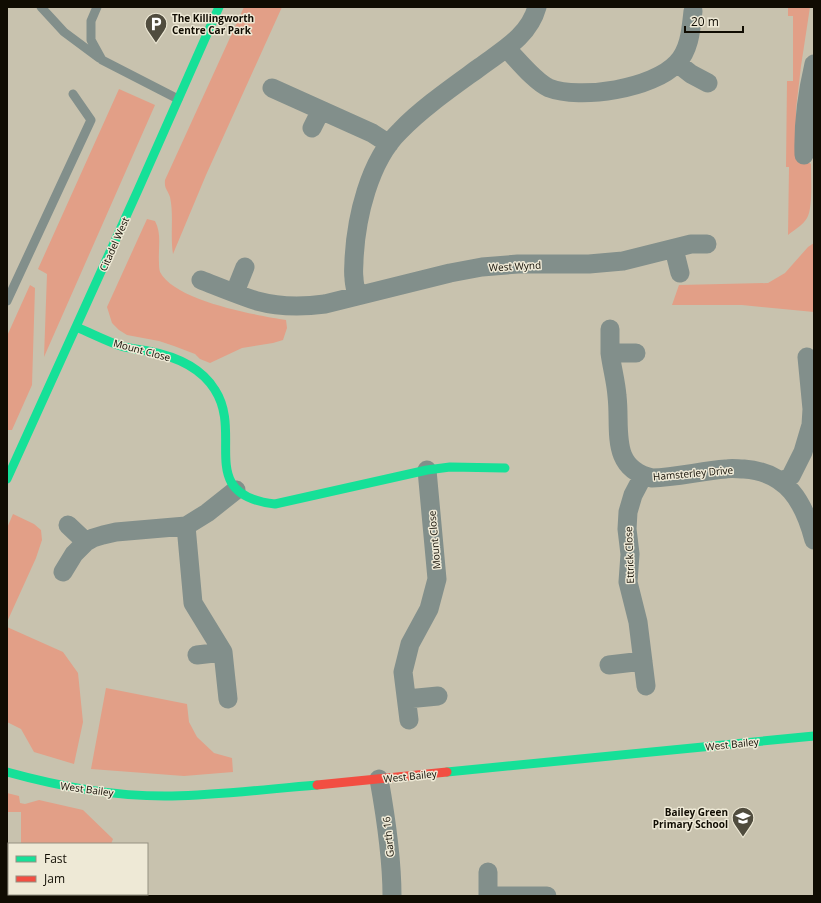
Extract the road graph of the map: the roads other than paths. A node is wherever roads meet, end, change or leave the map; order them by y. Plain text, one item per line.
1 (41, 7) edge
2 (97, 7) edge
3 (219, 7) edge
4 (537, 7) edge
5 (693, 12) dead end
6 (506, 48) junction
7 (102, 60) junction
8 (676, 63) junction
9 (814, 64) edge
10 (708, 83) dead end
11 (272, 88) dead end
12 (73, 94) dead end
13 (178, 99) junction
14 (321, 110) junction
15 (312, 128) dead end
16 (808, 131) edge
17 (389, 144) junction
18 (804, 155) dead end
19 (707, 244) dead end
20 (674, 249) junction
21 (245, 267) dead end
22 (680, 273) dead end
23 (201, 280) dead end
24 (235, 292) junction
25 (357, 296) junction
26 (7, 300) edge
27 (76, 327) junction
28 (610, 328) dead end
29 (610, 353) junction
30 (636, 353) dead end
31 (807, 357) dead end
32 (813, 409) edge
33 (505, 468) dead end
34 (427, 470) junction
35 (643, 476) junction
36 (7, 479) edge
37 (783, 481) junction
38 (236, 490) junction
39 (68, 524) dead end
40 (186, 526) junction
41 (814, 540) edge
42 (86, 542) junction
43 (63, 572) dead end
44 (223, 652) junction
45 (197, 655) dead end
46 (643, 661) junction
47 (609, 665) dead end
48 (646, 686) dead end
49 (438, 696) dead end
50 (228, 699) dead end
51 (407, 699) junction
52 (410, 720) dead end
53 (814, 736) edge
54 (7, 772) edge
55 (379, 779) junction
56 (488, 872) dead end
57 (392, 896) edge
58 (488, 896) edge
59 (493, 896) edge
60 (547, 896) edge

1 - 7 lane
2 - 7 lane
3 - 13 street, Citadel West
4 - 6 street
5 - 8 street
6 - 8 street
6 - 17 street
7 - 13 lane
8 - 10 street
9 - 16 street
11 - 14 street
12 - 26 lane
13 - 27 street, Citadel West
14 - 15 street
14 - 17 street
16 - 18 street
17 - 25 street
19 - 20 street, West Wynd
20 - 22 street
20 - 25 street, West Wynd
21 - 24 street
23 - 24 street, West Wynd
24 - 25 street, West Wynd
27 - 36 street, Citadel West
27 - 38 street, Mount Close
28 - 29 street, Hamsterley Drive
29 - 30 street
29 - 35 street, Hamsterley Drive
31 - 32 street
32 - 37 street
33 - 34 street, Mount Close
34 - 38 street, Mount Close
34 - 51 street, Mount Close
35 - 37 street, Hamsterley Drive
35 - 46 street, Ettrick Close
37 - 41 street, Hamsterley Drive
38 - 40 street
39 - 42 street
40 - 42 street
40 - 44 street
42 - 43 street
44 - 45 street
44 - 50 street
46 - 47 street
46 - 48 street, Ettrick Close
49 - 51 street
51 - 52 street, Mount Close
53 - 55 street, West Bailey
54 - 55 street, West Bailey
55 - 57 street, Garth 16
56 - 58 street
59 - 60 street

